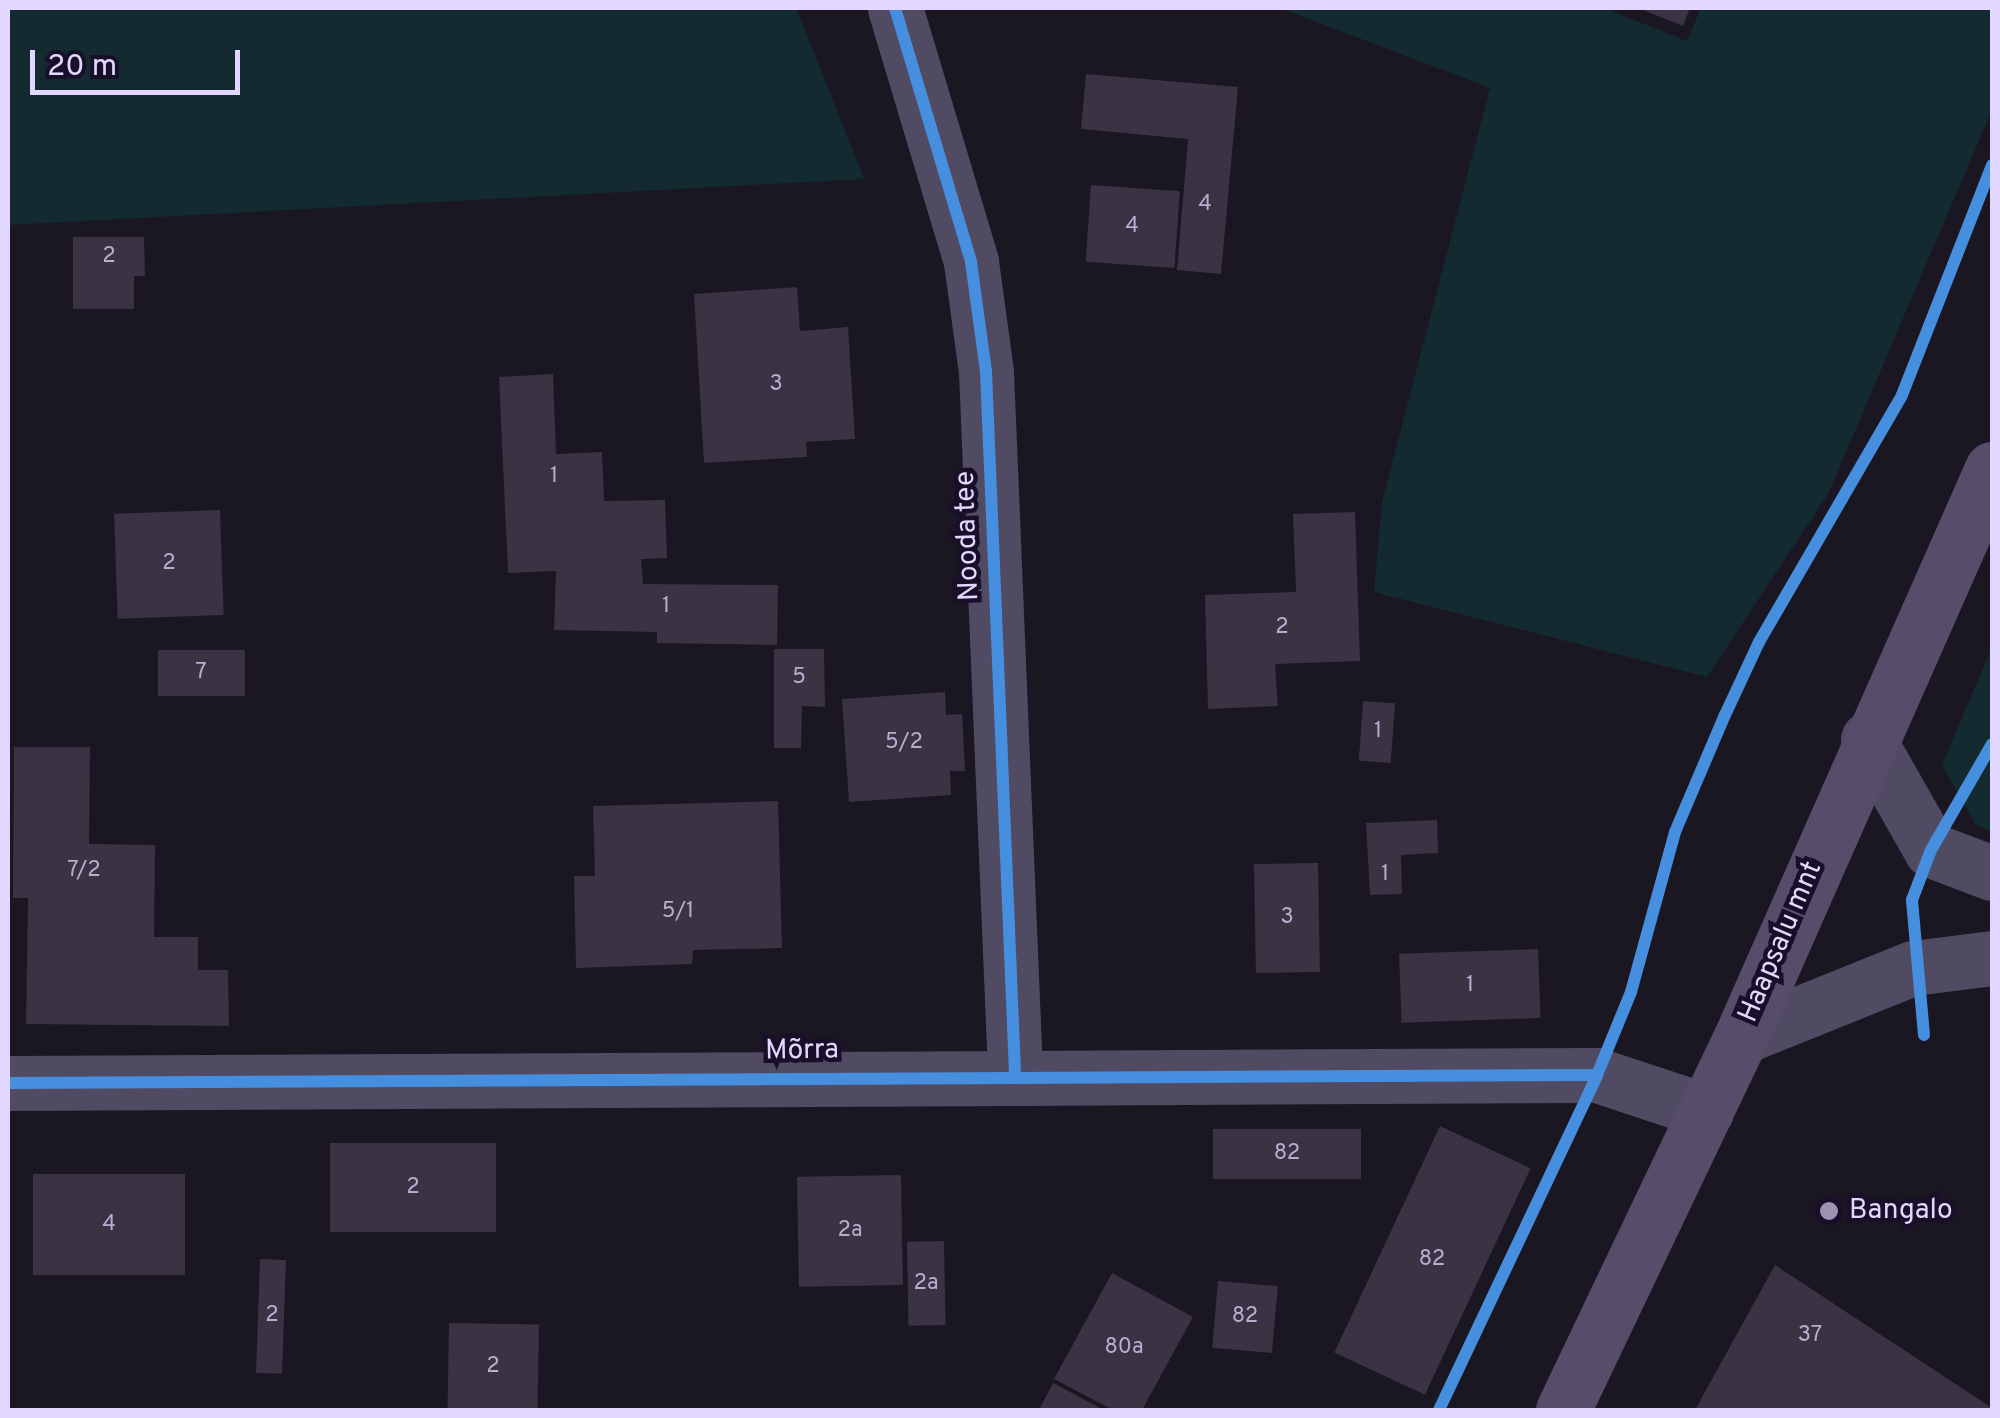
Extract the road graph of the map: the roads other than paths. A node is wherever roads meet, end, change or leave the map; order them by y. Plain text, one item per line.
1 (895, 8) edge
2 (1992, 470) edge
3 (1979, 533) edge
4 (1868, 739) junction
5 (1992, 873) edge
6 (1992, 958) edge
7 (1741, 1037) junction
8 (1015, 1074) junction
9 (8, 1084) edge
10 (1706, 1111) junction
11 (1563, 1410) edge

1 - 8 street, Nooda tee
2 - 3 main road, Haapsalu mnt
3 - 4 main road, Haapsalu mnt
4 - 5 street
4 - 7 main road, Haapsalu mnt
6 - 7 street
7 - 10 main road, Haapsalu mnt
8 - 9 street, Mõrra
8 - 10 street, Mõrra
10 - 11 main road, Haapsalu mnt

